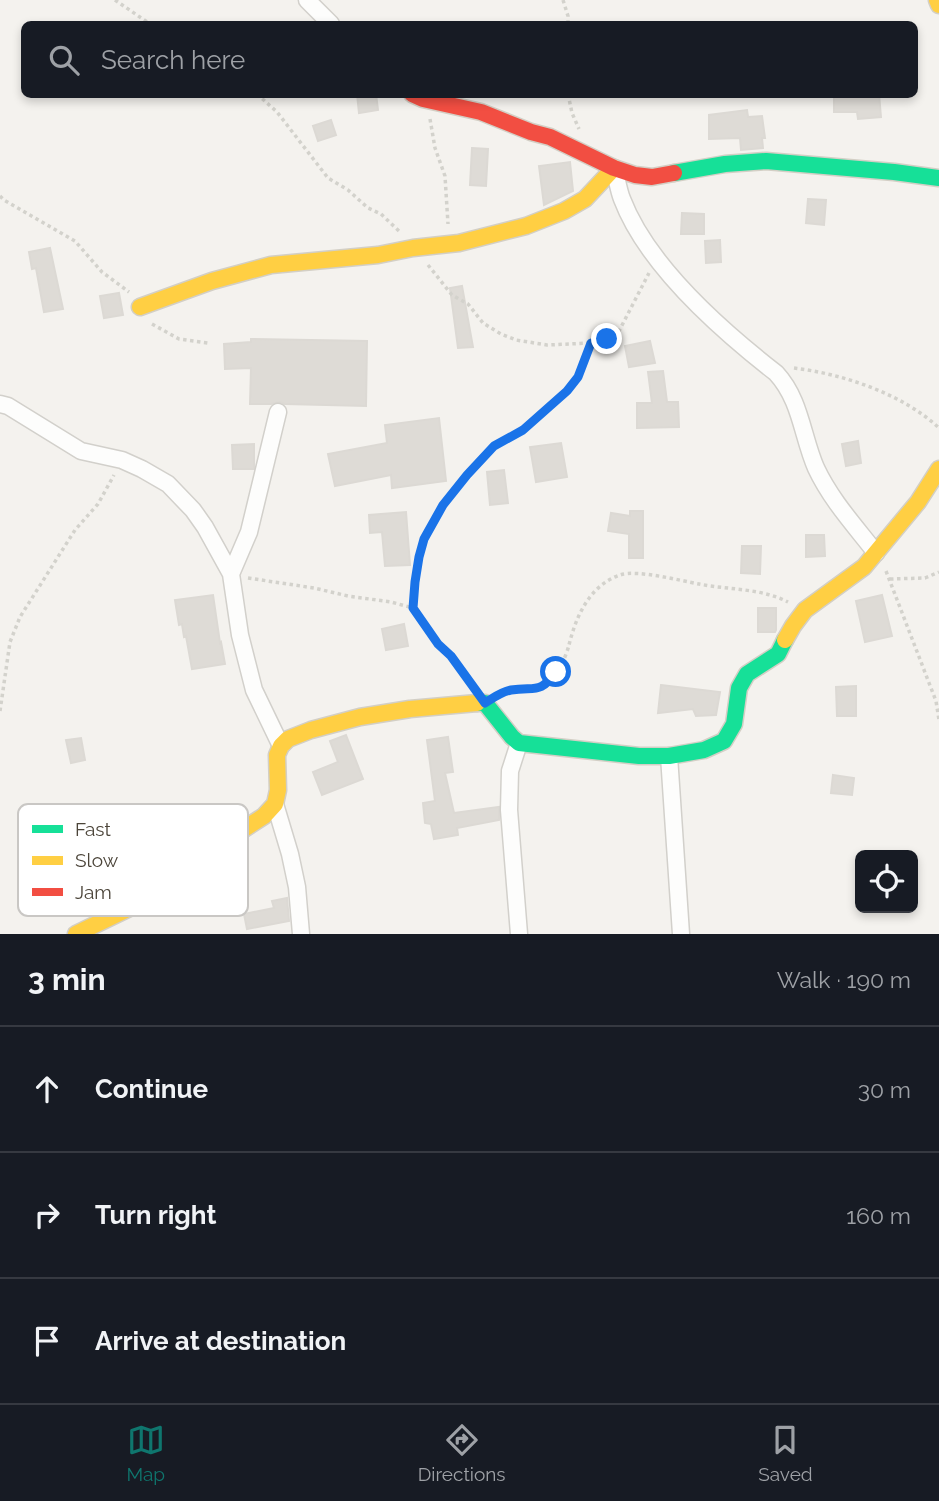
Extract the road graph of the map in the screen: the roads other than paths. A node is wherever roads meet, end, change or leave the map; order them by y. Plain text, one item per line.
1 (307, 0) edge
2 (937, 0) edge
3 (939, 5) edge
4 (328, 21) edge
5 (424, 98) edge
6 (614, 168) junction
7 (939, 178) edge
8 (140, 307) road end
9 (0, 404) edge
10 (278, 412) dead end
11 (939, 469) edge
12 (877, 552) junction
13 (231, 574) junction
14 (519, 743) junction
15 (281, 746) junction
16 (669, 755) junction
17 (275, 804) junction
18 (248, 826) edge
19 (113, 916) edge
20 (76, 934) edge
21 (301, 934) edge
22 (519, 934) edge
23 (681, 934) edge

1 - 4 street
2 - 3 street
5 - 6 street
6 - 7 street
6 - 8 street
6 - 12 street
9 - 13 street
10 - 13 street
11 - 12 street
12 - 16 street
13 - 15 street
14 - 15 street
14 - 16 street
14 - 22 street
15 - 17 street
16 - 23 street
17 - 18 street
17 - 21 street
19 - 20 street

